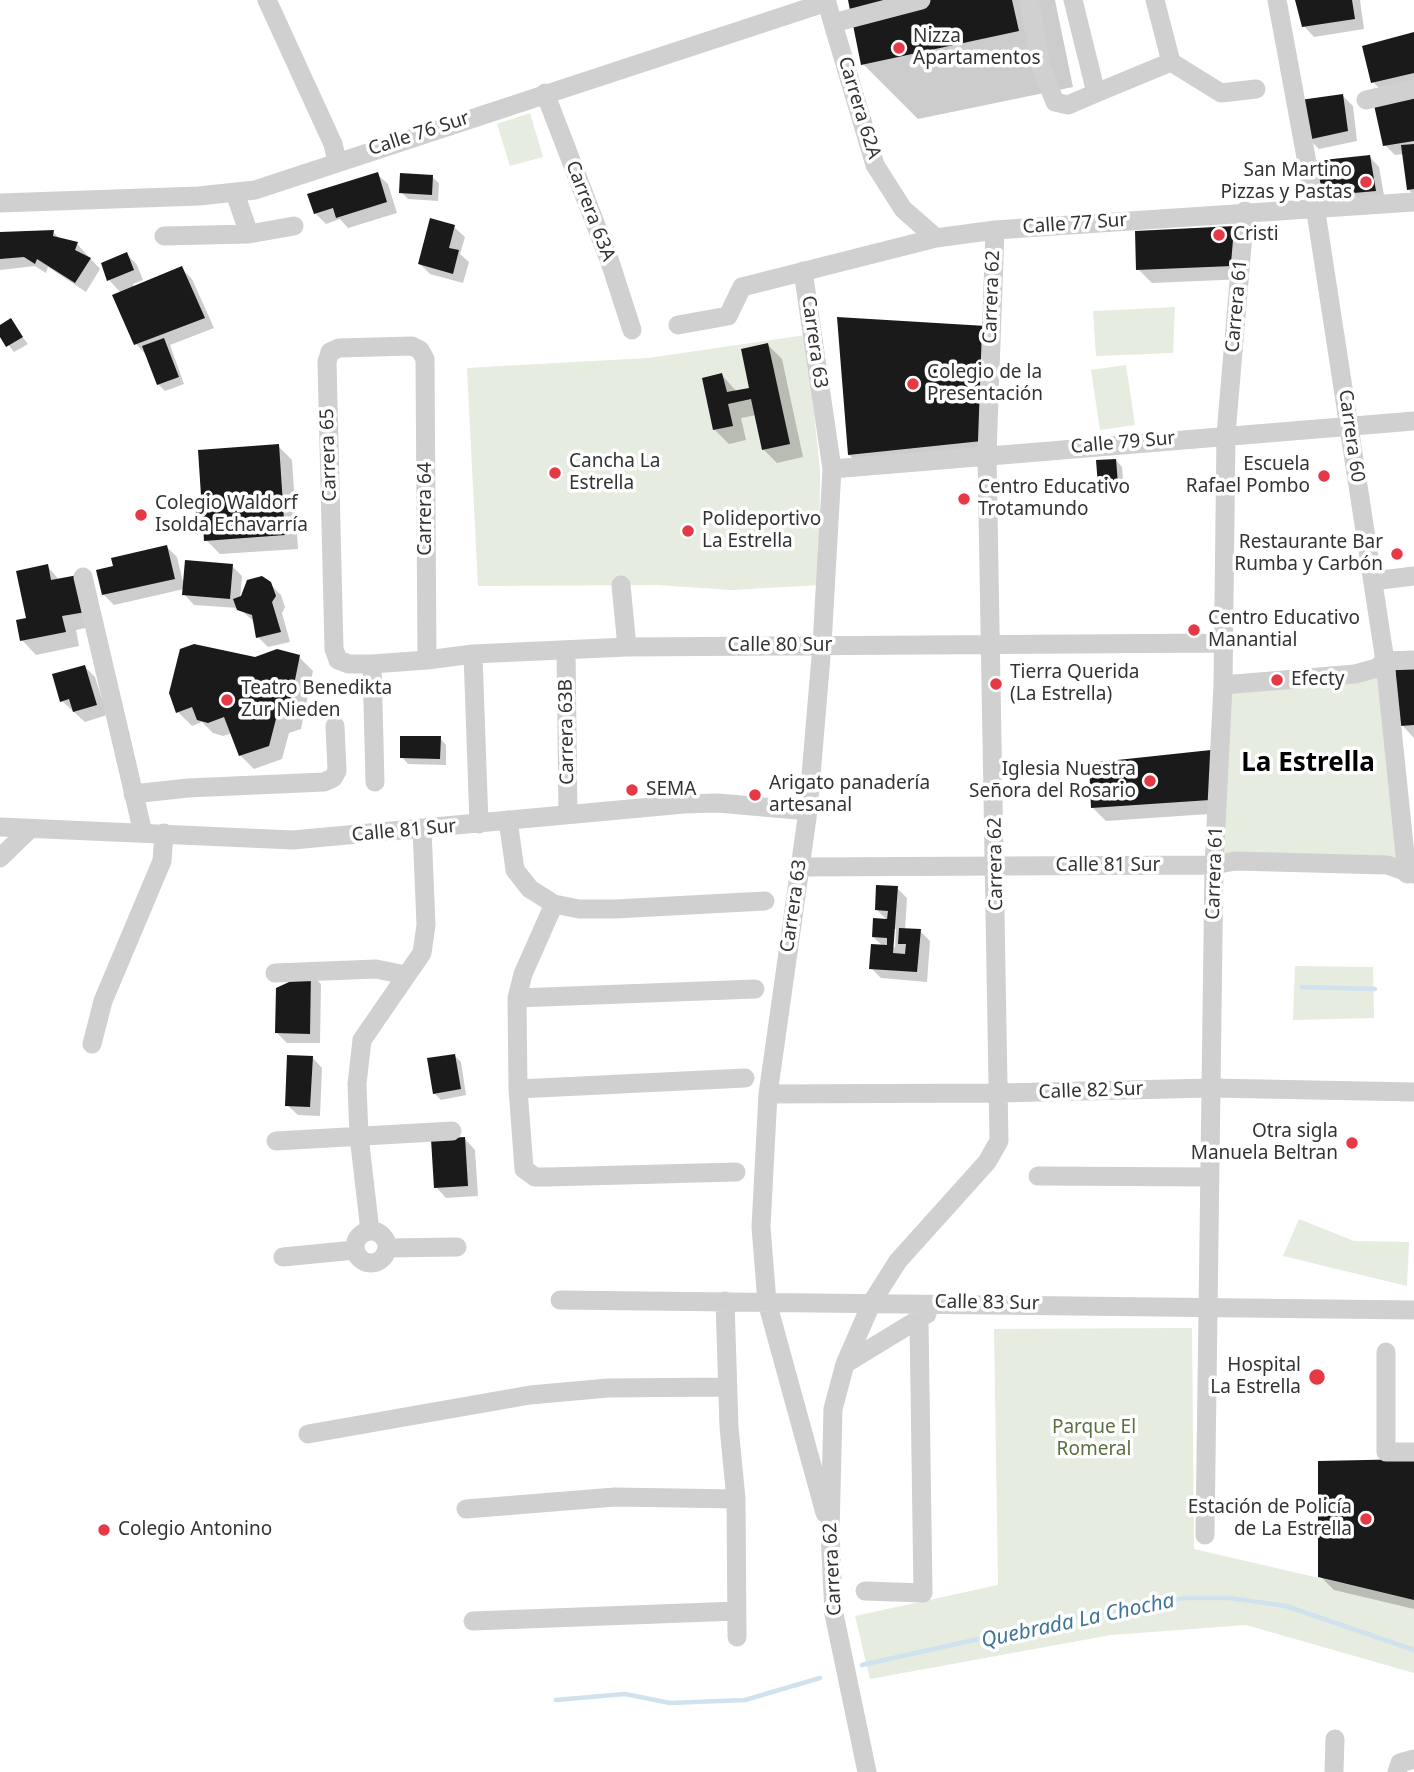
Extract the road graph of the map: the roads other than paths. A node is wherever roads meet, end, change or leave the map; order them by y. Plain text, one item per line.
1 (267, 0) edge
2 (921, 0) edge
3 (1029, 0) edge
4 (1073, 0) edge
5 (1156, 0) edge
6 (1277, 0) edge
7 (826, 1) edge
8 (833, 23) junction
9 (1171, 62) junction
10 (1256, 89) dead end
11 (1414, 89) edge
12 (545, 93) junction
13 (1096, 93) junction
14 (1366, 100) dead end
15 (337, 161) junction
16 (235, 193) junction
17 (1414, 202) edge
18 (0, 203) edge
19 (1315, 206) junction
20 (1245, 211) junction
21 (293, 226) dead end
22 (995, 230) junction
23 (249, 234) junction
24 (164, 236) dead end
25 (936, 238) junction
26 (803, 271) junction
27 (678, 325) dead end
28 (632, 330) dead end
29 (425, 359) joint
30 (1414, 421) edge
31 (1350, 425) junction
32 (1226, 434) junction
33 (988, 455) junction
34 (832, 469) junction
35 (1414, 576) edge
36 (83, 577) dead end
37 (1373, 581) junction
38 (621, 585) dead end
39 (1223, 643) junction
40 (991, 644) junction
41 (822, 645) junction
42 (626, 647) junction
43 (566, 650) junction
44 (472, 654) junction
45 (338, 660) joint
46 (427, 660) junction
47 (1414, 660) edge
48 (1385, 661) junction
49 (372, 664) junction
50 (1223, 685) junction
51 (335, 726) dead end
52 (374, 782) dead end
53 (133, 794) junction
54 (808, 811) junction
55 (568, 814) junction
56 (508, 820) junction
57 (479, 824) junction
58 (0, 827) edge
59 (30, 829) junction
60 (422, 829) junction
61 (143, 833) junction
62 (164, 833) junction
63 (0, 858) edge
64 (1214, 865) junction
65 (996, 866) junction
66 (800, 867) junction
67 (1410, 874) edge
68 (765, 901) dead end
69 (554, 904) junction
70 (275, 973) dead end
71 (407, 975) junction
72 (755, 989) dead end
73 (517, 998) junction
74 (92, 1044) dead end
75 (746, 1078) dead end
76 (1211, 1088) junction
77 (518, 1089) junction
78 (1414, 1092) edge
79 (1000, 1093) junction
80 (768, 1094) junction
81 (452, 1131) dead end
82 (359, 1136) junction
83 (276, 1141) dead end
84 (736, 1172) dead end
85 (1038, 1176) dead end
86 (1209, 1177) junction
87 (370, 1231) junction
88 (457, 1247) dead end
89 (387, 1248) junction
90 (355, 1250) junction
91 (283, 1257) dead end
92 (560, 1300) dead end
93 (725, 1301) junction
94 (767, 1301) junction
95 (872, 1302) junction
96 (942, 1303) junction
97 (1207, 1307) junction
98 (1414, 1310) edge
99 (919, 1320) junction
100 (1387, 1352) dead end
101 (845, 1364) junction
102 (728, 1387) junction
103 (308, 1434) dead end
104 (1414, 1452) edge
105 (736, 1499) junction
106 (466, 1509) dead end
107 (830, 1533) junction
108 (1205, 1535) dead end
109 (866, 1591) dead end
110 (737, 1611) junction
111 (473, 1621) dead end
112 (737, 1637) dead end
113 (1335, 1739) dead end
114 (1414, 1759) edge
115 (867, 1772) edge
116 (1334, 1772) edge
117 (1397, 1772) edge

1 - 15 street
2 - 8 street
3 - 13 street
4 - 13 street
5 - 9 street
6 - 19 street, Carrera 60
7 - 8 street, Carrera 62A
7 - 12 street, Calle 76 Sur
8 - 25 street, Carrera 62A
9 - 10 street
9 - 13 street
11 - 14 street
12 - 15 street, Calle 76 Sur
12 - 28 street, Carrera 63A
15 - 16 street, Calle 76 Sur
16 - 18 street, Calle 76 Sur
16 - 23 street
17 - 19 street, Calle 77 Sur
19 - 20 street, Calle 77 Sur
19 - 31 street, Carrera 60
20 - 22 street, Calle 77 Sur
20 - 32 street, Carrera 61
21 - 23 street
22 - 25 street, Calle 77 Sur
22 - 33 street, Carrera 62
23 - 24 street
25 - 26 street, Calle 77 Sur
26 - 27 street, Calle 77 Sur
26 - 34 street, Carrera 63
29 - 45 street, Carrera 65
29 - 46 street, Carrera 64
30 - 31 street, Calle 79 Sur
31 - 32 street, Calle 79 Sur
31 - 37 street, Carrera 60
32 - 33 street, Calle 79 Sur
32 - 39 street, Carrera 61
33 - 34 street, Calle 79 Sur
33 - 40 street, Carrera 62
34 - 41 street, Carrera 63
35 - 37 street
36 - 53 street
37 - 48 street, Carrera 60
38 - 42 street
39 - 40 street, Calle 80 Sur
39 - 50 street, Carrera 61
40 - 41 street, Calle 80 Sur
40 - 65 street, Carrera 62
41 - 42 street, Calle 80 Sur
41 - 54 street, Carrera 63
42 - 43 street, Calle 80 Sur
43 - 44 street, Calle 80 Sur
43 - 55 street, Carrera 63B
44 - 46 street, Calle 80 Sur
44 - 57 street
45 - 49 street, Calle 80 Sur
46 - 49 street, Calle 80 Sur
47 - 48 street
48 - 50 street
48 - 67 street, Carrera 60
49 - 52 street
50 - 64 street, Carrera 61
51 - 53 street
53 - 61 street
54 - 55 street, Calle 81 Sur
54 - 66 street, Carrera 63
55 - 56 street, Calle 81 Sur
56 - 57 street, Calle 81 Sur
56 - 69 street
57 - 60 street, Calle 81 Sur
58 - 59 street, Calle 81 Sur
59 - 61 street, Calle 81 Sur
59 - 63 street
60 - 62 street, Calle 81 Sur
60 - 71 street
61 - 62 street, Calle 81 Sur
62 - 74 street
64 - 65 street, Calle 81 Sur
64 - 67 street, Calle 81 Sur
64 - 76 street, Carrera 61
65 - 66 street, Calle 81 Sur
65 - 79 street, Carrera 62
66 - 80 street, Carrera 63
68 - 69 street
69 - 73 street
70 - 71 street
71 - 82 street
72 - 73 street
73 - 77 street
75 - 77 street
76 - 78 street, Calle 82 Sur
76 - 79 street, Calle 82 Sur
76 - 86 street, Carrera 61
77 - 84 street
79 - 80 street, Calle 82 Sur
79 - 95 street, Carrera 62
80 - 94 street, Carrera 63
81 - 82 street
82 - 83 street
82 - 87 street
85 - 86 street
86 - 97 street, Carrera 61
87 - 89 street
87 - 90 street
88 - 89 street
89 - 90 street
90 - 91 street
92 - 93 street, Calle 83 Sur
93 - 94 street, Calle 83 Sur
93 - 102 street
94 - 95 street, Calle 83 Sur
94 - 107 street, Carrera 63
95 - 96 street, Calle 83 Sur
95 - 101 street, Carrera 62
96 - 97 street, Calle 83 Sur
96 - 99 street
97 - 98 street, Calle 83 Sur
97 - 108 street, Carrera 61
99 - 101 street
99 - 109 street
100 - 104 street
101 - 107 street, Carrera 62
102 - 103 street
102 - 105 street
105 - 106 street
105 - 110 street
107 - 115 street, Carrera 62
110 - 111 street
110 - 112 street
113 - 116 street
114 - 117 street

